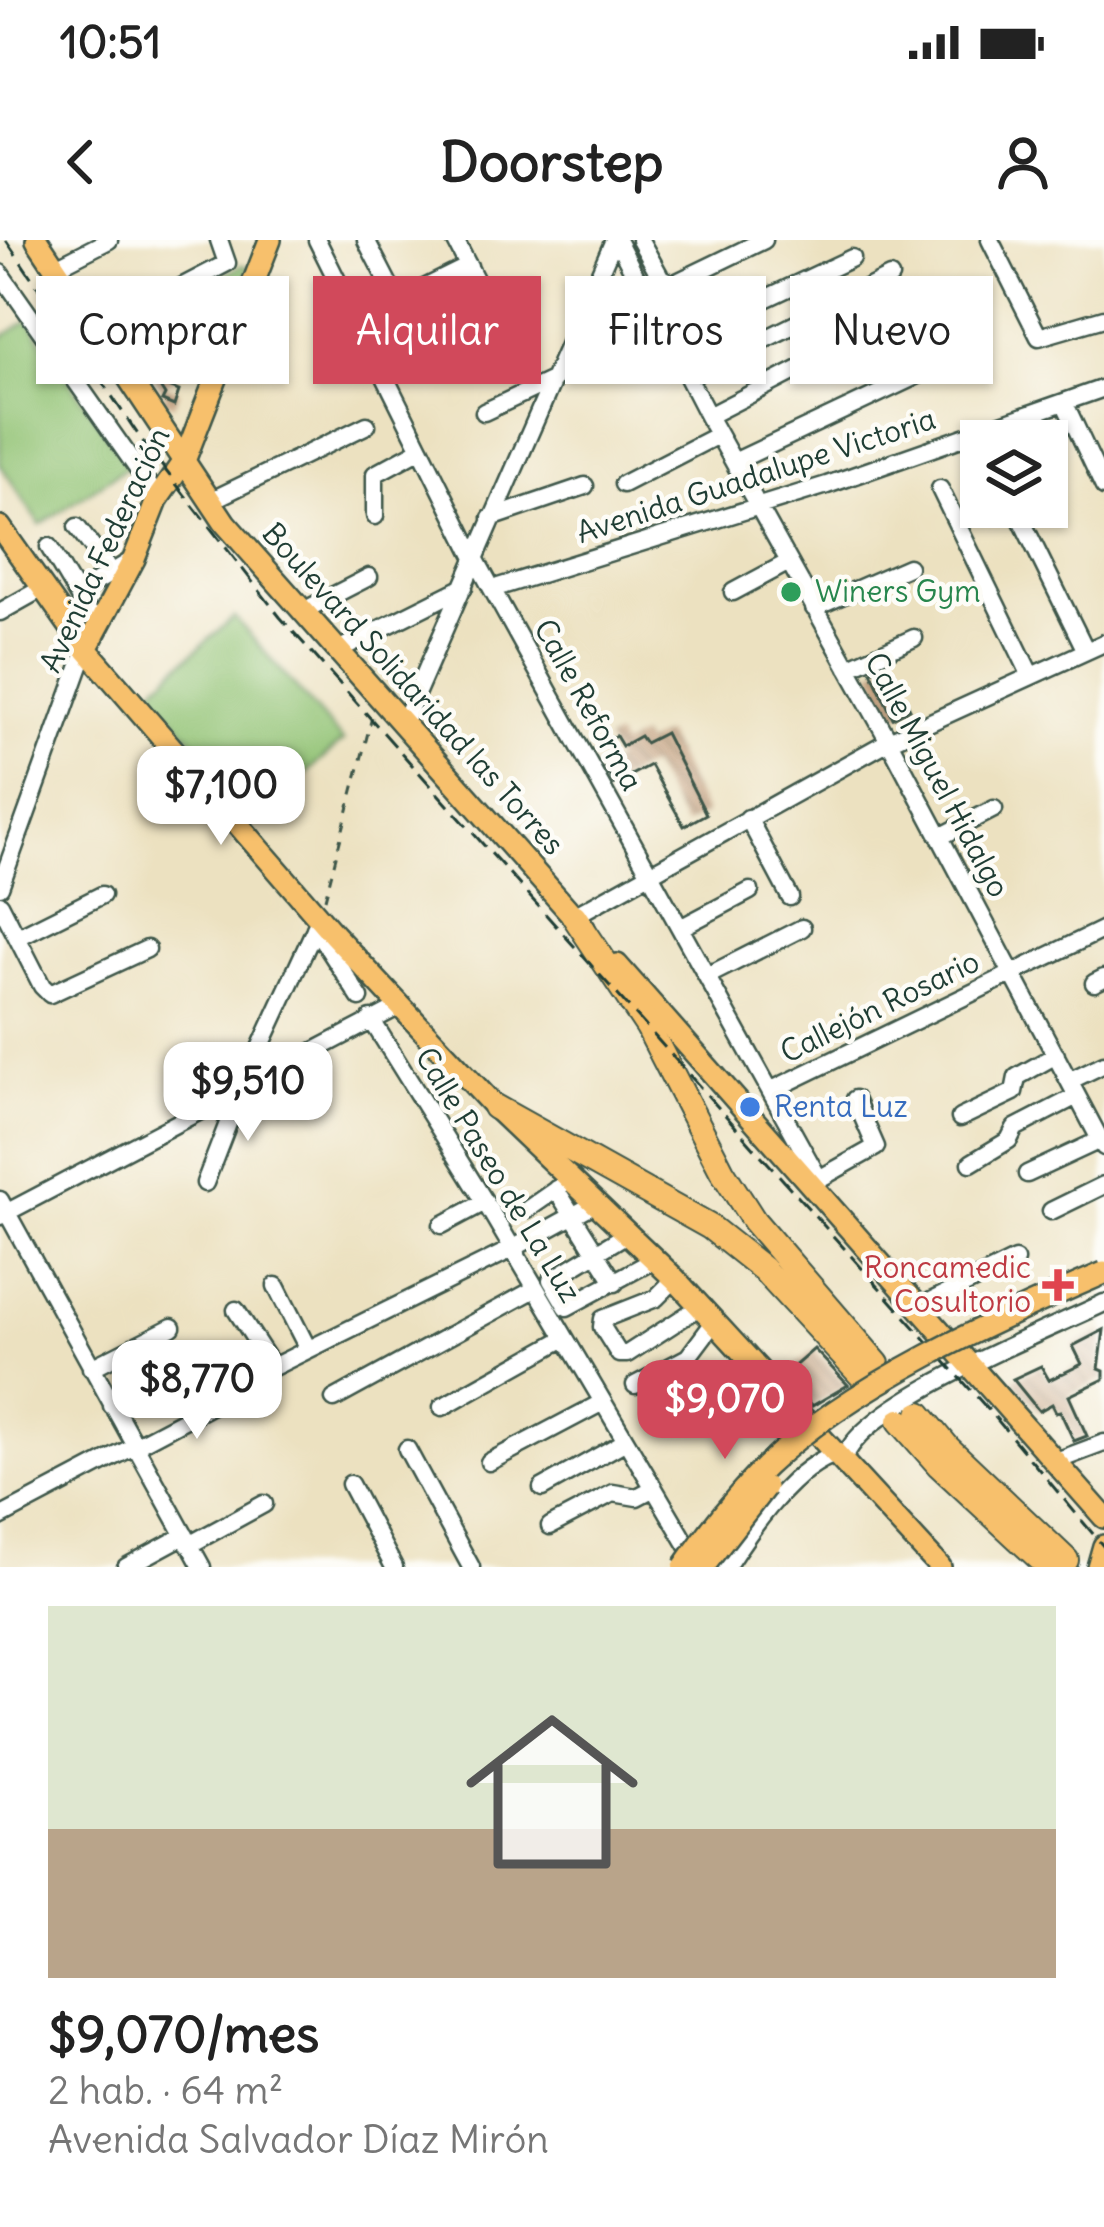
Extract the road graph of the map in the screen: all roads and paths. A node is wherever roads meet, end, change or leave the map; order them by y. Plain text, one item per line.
1 (37, 240) edge
2 (109, 240) edge
3 (219, 240) edge
4 (270, 240) edge
5 (317, 240) edge
6 (366, 240) edge
7 (455, 240) edge
8 (616, 240) edge
9 (640, 240) edge
10 (764, 240) edge
11 (997, 242) edge
12 (852, 258) dead end
13 (54, 268) junction
14 (0, 273) edge
15 (59, 276) edge
16 (202, 276) edge
17 (635, 276) edge
18 (766, 299) edge
19 (1104, 318) edge
20 (790, 374) edge
21 (550, 381) junction
22 (131, 384) edge
23 (692, 384) edge
24 (899, 384) edge
25 (1104, 388) edge
26 (1064, 402) junction
27 (484, 412) dead end
28 (708, 416) junction
29 (367, 425) dead end
30 (718, 435) junction
31 (421, 449) junction
32 (184, 461) junction
33 (734, 462) junction
34 (623, 484) dead end
35 (585, 486) dead end
36 (1104, 487) edge
37 (940, 489) dead end
38 (158, 498) junction
39 (210, 501) junction
40 (758, 507) junction
41 (375, 516) dead end
42 (491, 518) junction
43 (0, 527) edge
44 (77, 527) dead end
45 (1025, 528) edge
46 (50, 547) dead end
47 (134, 559) junction
48 (476, 560) junction
49 (789, 562) junction
50 (908, 567) dead end
51 (112, 573) junction
52 (369, 577) dead end
53 (464, 587) junction
54 (41, 589) junction
55 (492, 589) junction
56 (733, 592) dead end
57 (77, 594) junction
58 (814, 608) junction
59 (304, 611) junction
60 (0, 613) edge
61 (89, 614) dead end
62 (914, 638) dead end
63 (1104, 643) edge
64 (86, 649) junction
65 (338, 650) junction
66 (1086, 651) junction
67 (848, 668) junction
68 (1031, 676) junction
69 (378, 695) junction
70 (403, 724) junction
71 (889, 741) junction
72 (994, 809) dead end
73 (748, 818) junction
74 (940, 837) junction
75 (651, 871) junction
76 (0, 887) edge
77 (750, 891) dead end
78 (102, 895) dead end
79 (790, 897) dead end
80 (0, 904) edge
81 (574, 916) junction
82 (318, 923) junction
83 (682, 927) junction
84 (802, 928) dead end
85 (1104, 929) edge
86 (18, 938) junction
87 (147, 949) dead end
88 (715, 972) junction
89 (1012, 972) junction
90 (360, 998) dead end
91 (400, 1006) junction
92 (370, 1019) junction
93 (1056, 1055) junction
94 (1104, 1064) edge
95 (242, 1087) junction
96 (1073, 1089) junction
97 (772, 1090) junction
98 (855, 1100) dead end
99 (495, 1107) junction
100 (960, 1118) dead end
101 (1102, 1144) edge
102 (971, 1163) dead end
103 (1028, 1174) dead end
104 (814, 1181) junction
105 (205, 1183) dead end
106 (563, 1184) junction
107 (1104, 1185) edge
108 (485, 1202) junction
109 (594, 1204) junction
110 (2, 1210) edge
111 (1051, 1211) dead end
112 (573, 1215) junction
113 (514, 1218) junction
114 (442, 1225) dead end
115 (627, 1234) junction
116 (512, 1249) junction
117 (596, 1253) junction
118 (654, 1260) junction
119 (1015, 1260) dead end
120 (1104, 1269) edge
121 (675, 1279) junction
122 (615, 1283) junction
123 (276, 1286) dead end
124 (1104, 1287) edge
125 (535, 1289) junction
126 (1104, 1303) edge
127 (919, 1307) junction
128 (236, 1310) dead end
129 (708, 1314) junction
130 (172, 1328) dead end
131 (565, 1338) junction
132 (949, 1340) junction
133 (308, 1349) junction
134 (194, 1363) dead end
135 (972, 1364) junction
136 (91, 1369) junction
137 (634, 1385) dead end
138 (235, 1393) dead end
139 (334, 1399) dead end
140 (603, 1402) junction
141 (112, 1406) junction
142 (442, 1407) dead end
143 (910, 1418) dead end
144 (806, 1424) junction
145 (786, 1438) junction
146 (626, 1441) junction
147 (1104, 1443) edge
148 (134, 1446) junction
149 (407, 1449) dead end
150 (841, 1456) junction
151 (1056, 1461) junction
152 (489, 1462) dead end
153 (813, 1465) junction
154 (350, 1484) dead end
155 (542, 1488) dead end
156 (654, 1488) junction
157 (264, 1504) dead end
158 (0, 1517) edge
159 (1104, 1517) edge
160 (550, 1526) dead end
161 (187, 1540) junction
162 (1104, 1546) edge
163 (686, 1556) edge
164 (1057, 1564) edge
165 (469, 1566) edge
166 (125, 1567) edge
167 (202, 1567) edge
168 (394, 1567) edge
169 (672, 1567) edge
170 (703, 1567) edge
171 (726, 1567) edge
172 (940, 1567) edge
173 (1098, 1567) edge

1 - 13 main road, Boulevard Solidaridad las Torres
2 - 13 street
3 - 16 street
4 - 32 main road, Avenida Federación
5 - 31 street, Calle Reforma
6 - 7 street
8 - 17 street, Calle Miguel Hidalgo
8 - 21 street
9 - 10 street
11 - 19 street
12 - 18 street
13 - 15 main road, Boulevard Solidaridad las Torres
14 - 38 street
20 - 28 street
21 - 27 street
21 - 42 street
22 - 32 main road, Boulevard Solidaridad las Torres
23 - 28 street, Calle Miguel Hidalgo
24 - 33 street
25 - 26 street, Avenida Guadalupe Victoria
26 - 36 street
26 - 40 street, Avenida Guadalupe Victoria
28 - 30 street, Calle Miguel Hidalgo
29 - 39 street
30 - 33 street, Calle Miguel Hidalgo
30 - 34 street
31 - 41 street
31 - 48 street, Calle Reforma
32 - 38 main road, Avenida Federación
32 - 39 main road, Boulevard Solidaridad las Torres
33 - 40 street, Calle Miguel Hidalgo
35 - 42 street
37 - 68 street
38 - 47 main road, Avenida Federación
39 - 59 main road, Boulevard Solidaridad las Torres
40 - 49 street, Calle Miguel Hidalgo
40 - 55 street, Avenida Guadalupe Victoria
42 - 48 street
43 - 54 main road, Boulevard Solidaridad las Torres
44 - 51 street
45 - 66 street
46 - 57 street
47 - 51 street
47 - 64 main road, Avenida Federación
48 - 53 street
48 - 55 street, Calle Reforma
49 - 56 street
49 - 58 street, Calle Miguel Hidalgo
50 - 58 street
51 - 57 street
52 - 59 street
53 - 65 street
53 - 70 street
54 - 60 street
54 - 64 main road, Boulevard Solidaridad las Torres
55 - 75 street, Calle Reforma
57 - 61 street
58 - 67 street, Calle Miguel Hidalgo
59 - 65 main road, Boulevard Solidaridad las Torres
62 - 67 street
63 - 66 street
64 - 76 street, Avenida Federación
64 - 82 main road, Boulevard Solidaridad las Torres
65 - 69 main road, Boulevard Solidaridad las Torres
66 - 68 street
67 - 71 street, Calle Miguel Hidalgo
68 - 71 street
69 - 70 main road, Boulevard Solidaridad las Torres
69 - 82 path
70 - 81 main road, Boulevard Solidaridad las Torres
71 - 73 street
71 - 74 street, Calle Miguel Hidalgo
72 - 74 street
73 - 75 street
73 - 79 street
74 - 89 street, Calle Miguel Hidalgo
75 - 81 street
75 - 83 street, Calle Reforma
77 - 83 street
78 - 86 street
80 - 86 street
81 - 99 highway, Boulevard Solidaridad las Torres
81 - 104 main road, Boulevard Solidaridad las Torres
82 - 90 street
82 - 91 main road, Boulevard Solidaridad las Torres
82 - 95 street
83 - 88 street, Calle Reforma
84 - 88 street
85 - 89 street, Callejón Rosario
86 - 87 street
88 - 97 street, Calle Reforma
89 - 93 street, Calle Miguel Hidalgo
89 - 97 street, Callejón Rosario
91 - 92 street
91 - 99 main road, Boulevard Solidaridad las Torres
92 - 95 street
92 - 108 street, Calle Paseo de La Luz
93 - 96 street, Calle Miguel Hidalgo
93 - 100 street
94 - 96 street
95 - 105 street
95 - 110 street
96 - 101 street, Calle Miguel Hidalgo
96 - 102 street
97 - 104 street, Calle Reforma
98 - 104 street
99 - 106 main road, Boulevard Solidaridad las Torres
101 - 103 street
104 - 127 main road, Boulevard Solidaridad las Torres
106 - 109 main road, Boulevard Solidaridad las Torres
106 - 112 street
106 - 113 street
107 - 111 street
108 - 113 street, Calle Paseo de La Luz
108 - 114 street
109 - 112 street
109 - 115 main road, Boulevard Solidaridad las Torres
110 - 136 street
112 - 116 street
112 - 117 street
113 - 116 street, Calle Paseo de La Luz
115 - 117 street
115 - 118 main road, Boulevard Solidaridad las Torres
116 - 125 street, Calle Paseo de La Luz
116 - 133 street
117 - 122 street
117 - 122 street
118 - 121 main road, Boulevard Solidaridad las Torres
118 - 122 street
119 - 127 street
120 - 132 street
120 - 163 main road, bridge
121 - 129 main road, Boulevard Solidaridad las Torres
121 - 129 street
123 - 133 street
124 - 170 main road, bridge
125 - 131 street, Calle Paseo de La Luz
125 - 139 street
126 - 135 street
127 - 132 main road, Boulevard Solidaridad las Torres
128 - 133 street
129 - 137 street
129 - 144 main road, Boulevard Solidaridad las Torres
130 - 136 street
131 - 140 street, Calle Paseo de La Luz
131 - 142 street
132 - 135 main road, Boulevard Solidaridad las Torres
132 - 144 street
134 - 141 street
135 - 150 street
135 - 151 main road, Boulevard Solidaridad las Torres
136 - 141 street
138 - 148 street
140 - 146 street, Calle Paseo de La Luz
140 - 152 street
141 - 148 street
143 - 164 highway
144 - 145 street
144 - 150 main road, Boulevard Solidaridad las Torres
145 - 153 street
145 - 163 street
146 - 155 street
146 - 156 street, Calle Paseo de La Luz
147 - 151 street
148 - 158 street
148 - 161 street
149 - 165 street
150 - 153 street
150 - 172 main road, Boulevard Solidaridad las Torres
151 - 159 main road, Boulevard Solidaridad las Torres
153 - 171 street
154 - 168 street
156 - 160 street
156 - 163 street, Calle Paseo de La Luz
157 - 161 street
161 - 166 street
161 - 167 street
162 - 173 main road
163 - 169 street

